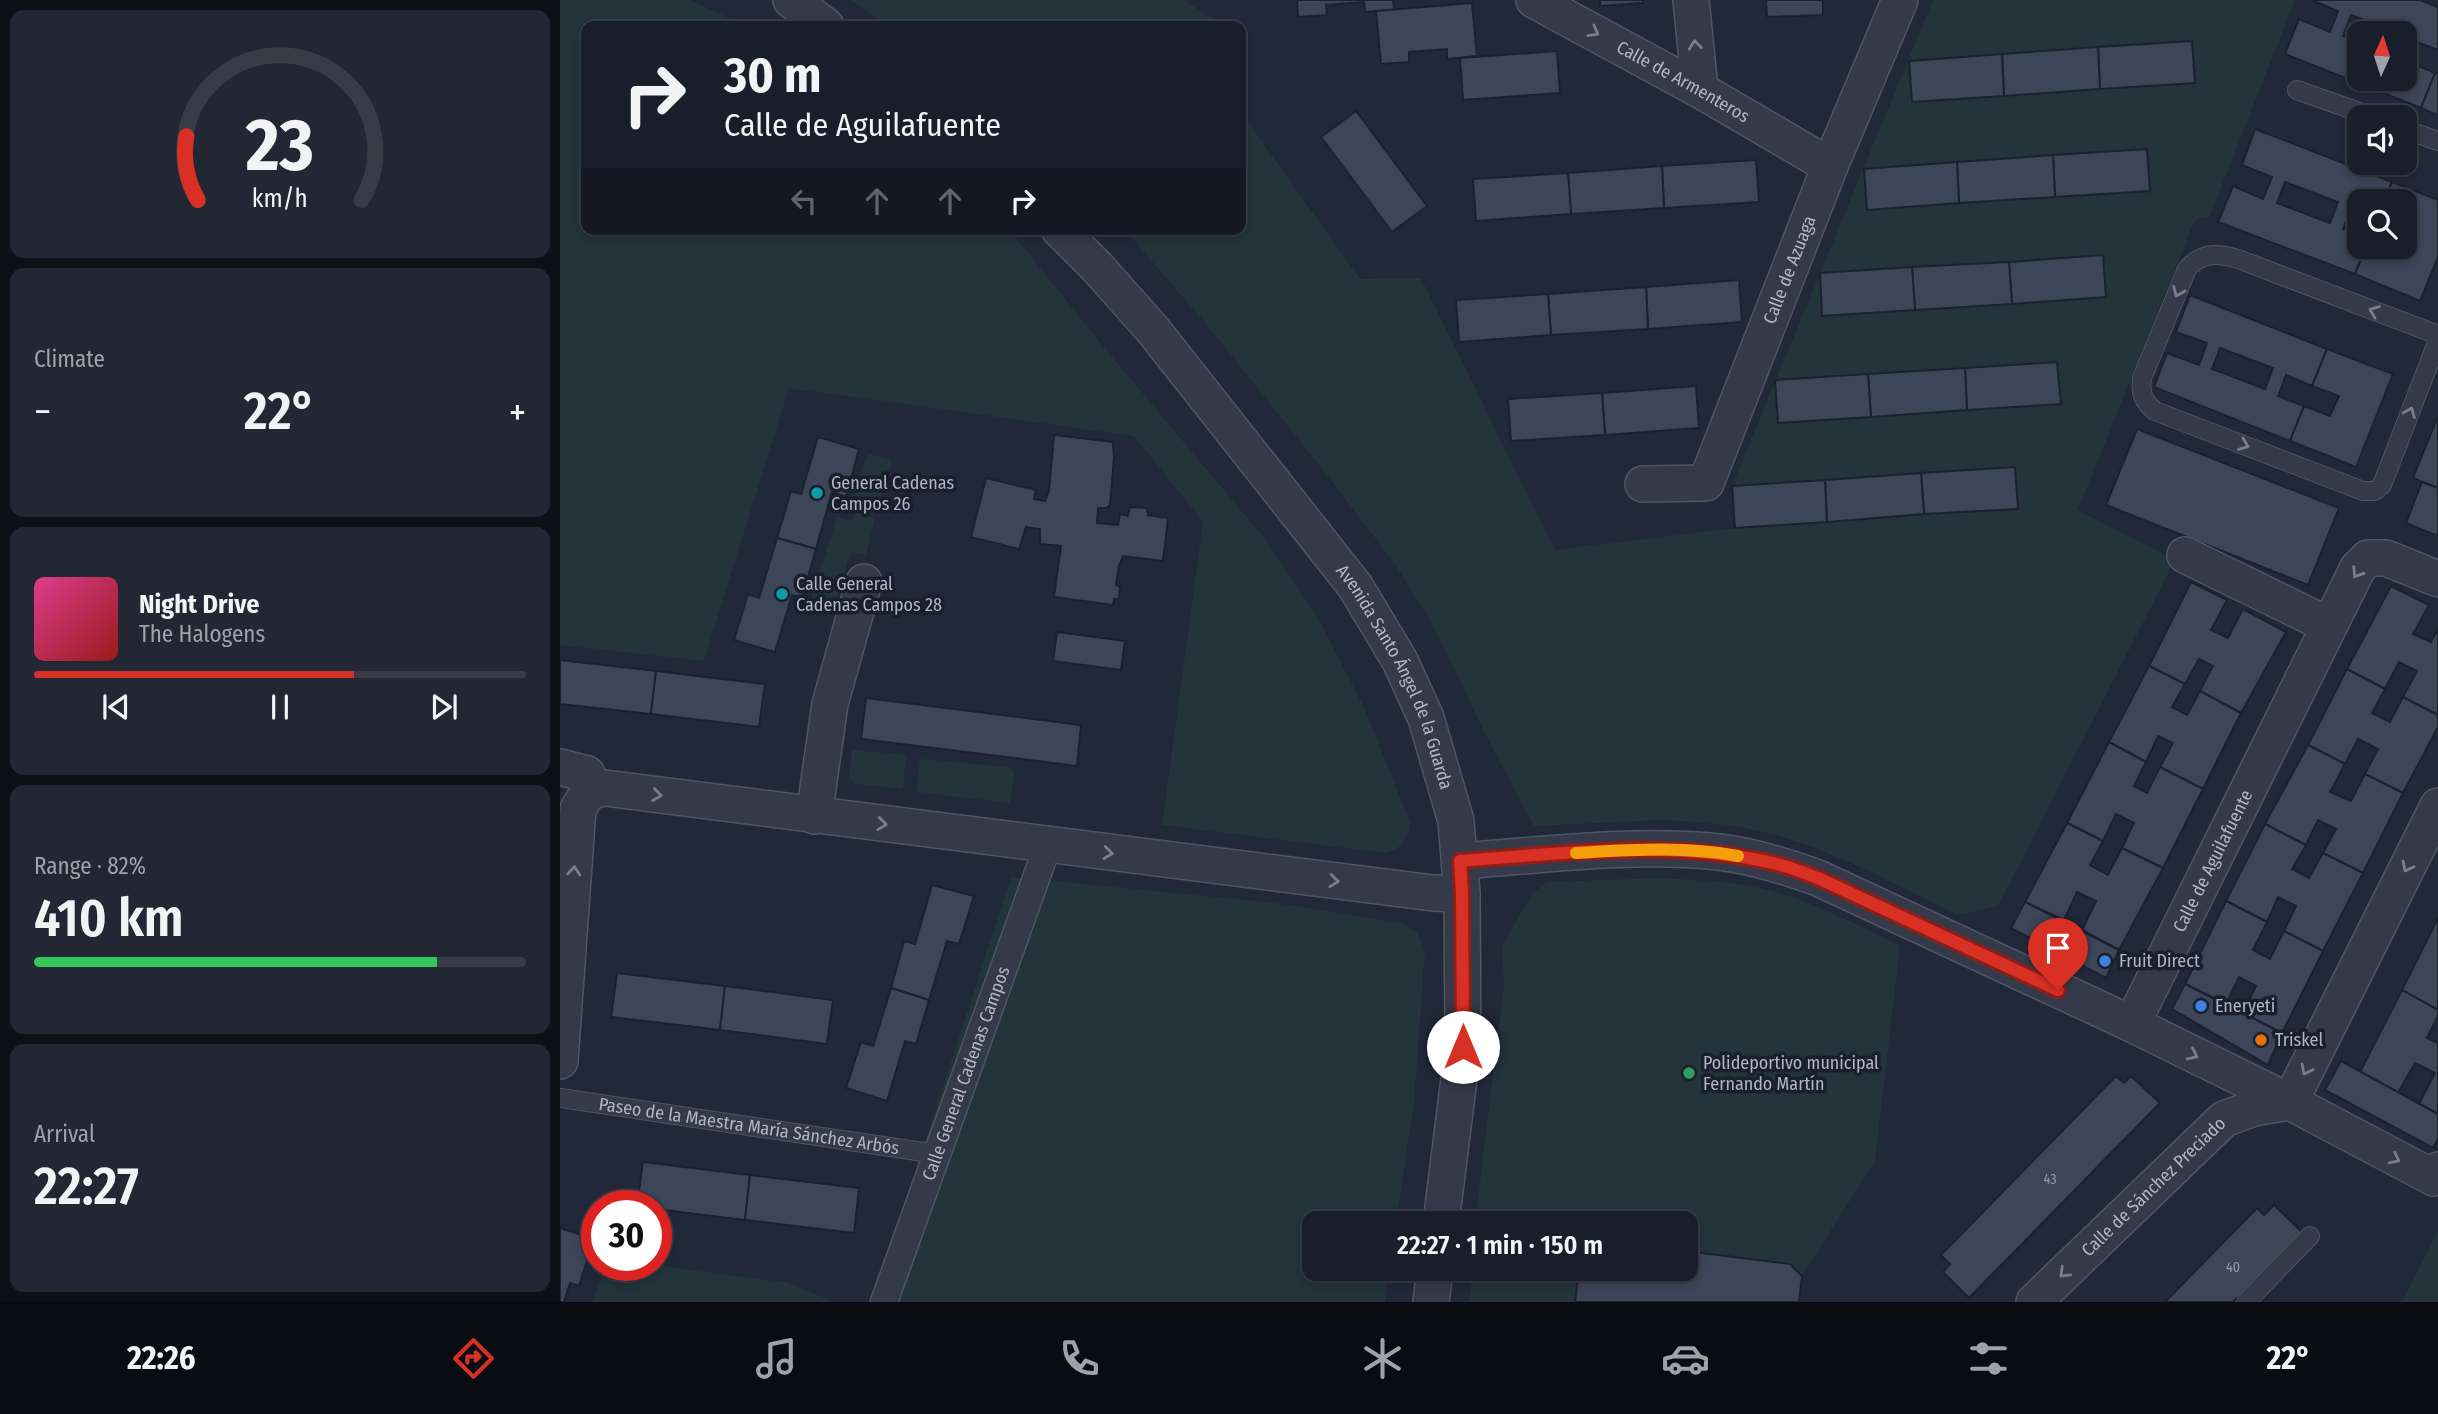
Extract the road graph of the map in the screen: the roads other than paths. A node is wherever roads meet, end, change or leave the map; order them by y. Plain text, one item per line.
1 (791, 0) edge
2 (1534, 0) edge
3 (1691, 0) edge
4 (1900, 0) edge
5 (820, 21) edge
6 (1700, 90) junction
7 (2297, 90) dead end
8 (2347, 108) edge
9 (2417, 134) edge
10 (2438, 141) edge
11 (1830, 166) junction
12 (1065, 235) edge
13 (2438, 338) edge
14 (1643, 484) dead end
15 (2185, 555) dead end
16 (2438, 579) edge
17 (864, 582) dead end
18 (2328, 625) junction
19 (560, 767) edge
20 (589, 792) junction
21 (2438, 806) edge
22 (814, 816) junction
23 (1048, 845) junction
24 (1461, 877) junction
25 (2132, 1024) junction
26 (560, 1061) edge
27 (560, 1098) edge
28 (2290, 1102) junction
29 (937, 1154) junction
30 (2436, 1174) edge
31 (1442, 1211) edge
32 (2310, 1236) dead end
33 (1434, 1281) edge
34 (884, 1302) edge
35 (1431, 1302) edge
36 (2034, 1302) edge
37 (2246, 1302) edge

1 - 5 street
2 -> 6 street, Calle de Armenteros
6 -> 3 street
4 - 11 street, Calle de Azuaga
6 - 11 street, Calle de Armenteros
7 - 8 lane
9 - 10 lane
11 - 14 street, Calle de Azuaga
12 - 24 street, Avenida Santo Ángel de la Guarda
13 -> 13 lane
15 - 18 street
16 -> 18 street, Calle de Aguilafuente
17 - 22 street
18 - 25 street, Calle de Aguilafuente
19 - 20 street
20 -> 22 street
26 -> 20 street
21 -> 28 street
22 -> 23 street
23 -> 24 street
23 - 29 street, Calle General Cadenas Campos
24 - 25 street
24 - 31 street, Avenida Santo Ángel de la Guarda
25 -> 28 street
27 - 29 lane, Paseo de la Maestra María Sánchez Arbós
28 -> 30 street
28 -> 36 street, Calle de Sánchez Preciado
29 - 34 street, Calle General Cadenas Campos
32 - 37 lane
33 - 35 street

